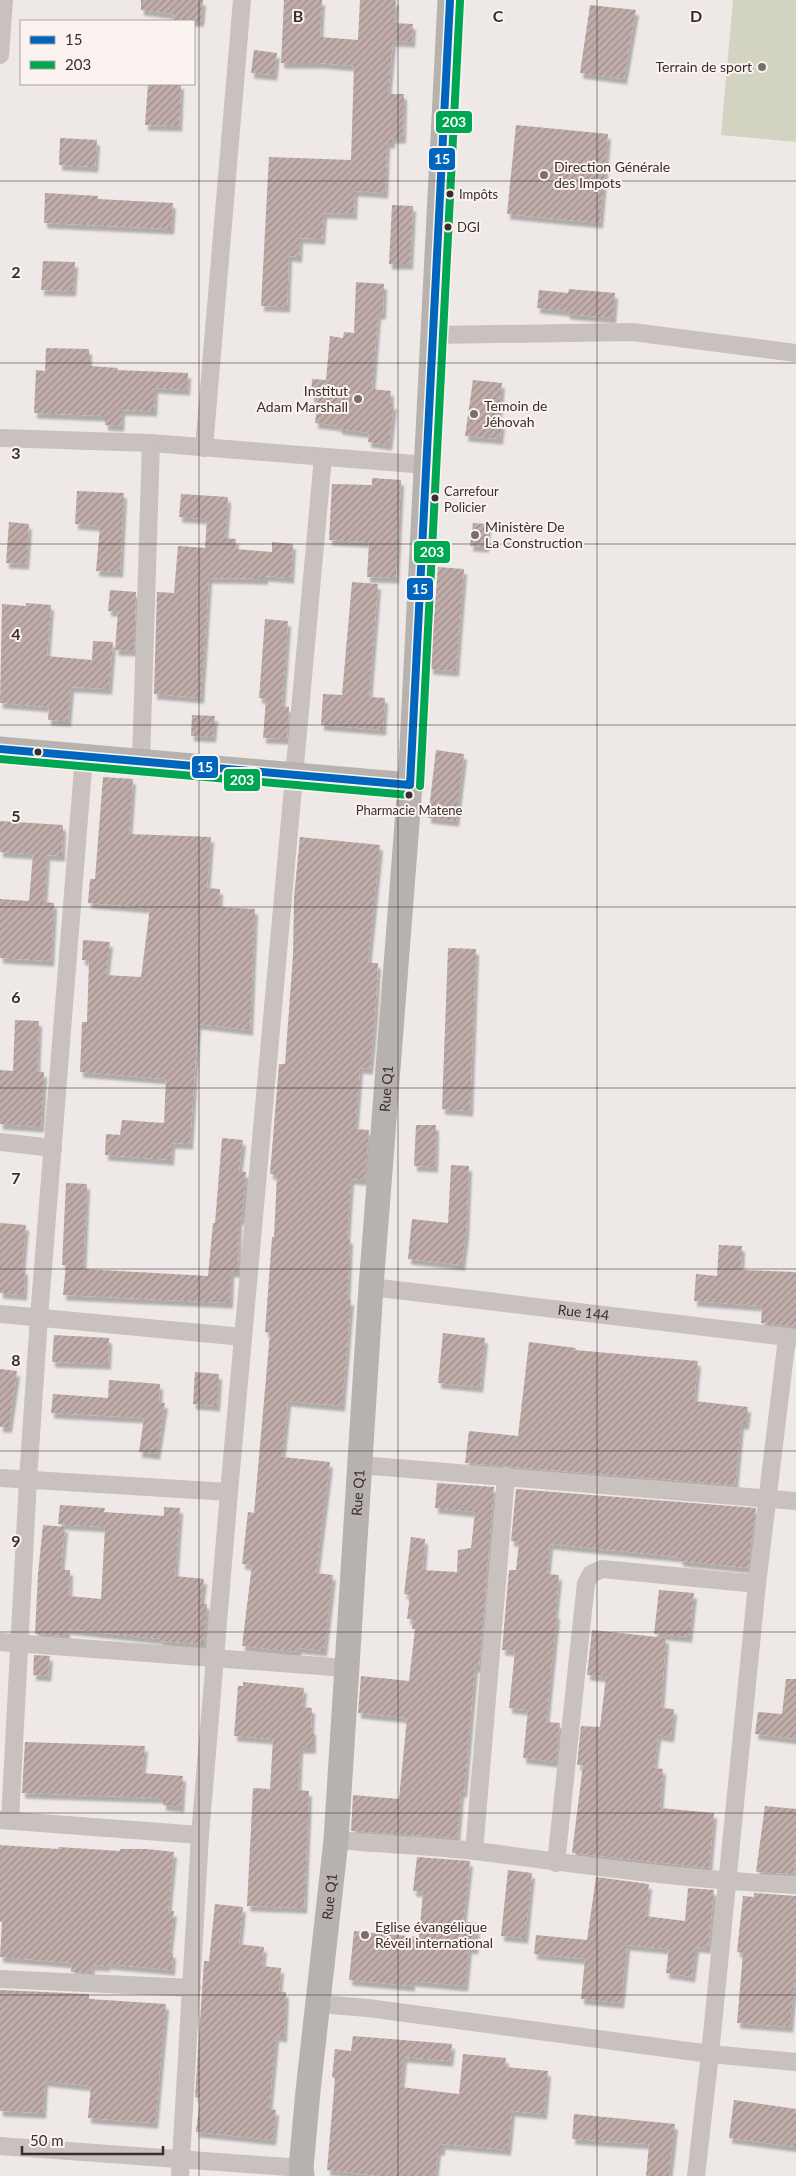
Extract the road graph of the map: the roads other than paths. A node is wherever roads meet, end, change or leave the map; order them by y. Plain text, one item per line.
1 (4, 0) edge
2 (242, 0) edge
3 (450, 0) edge
4 (0, 47) edge
5 (434, 335) junction
6 (796, 353) edge
7 (0, 438) edge
8 (151, 443) junction
9 (204, 448) junction
10 (323, 457) junction
11 (427, 465) junction
12 (0, 749) edge
13 (84, 756) junction
14 (141, 761) junction
15 (294, 774) junction
16 (410, 784) junction
17 (0, 1142) edge
18 (53, 1148) junction
19 (371, 1288) junction
20 (0, 1314) edge
21 (39, 1317) junction
22 (243, 1337) junction
23 (791, 1338) edge
24 (360, 1465) junction
25 (506, 1476) junction
26 (0, 1478) edge
27 (28, 1480) junction
28 (229, 1492) junction
29 (767, 1498) junction
30 (796, 1501) edge
31 (757, 1584) junction
32 (0, 1642) edge
33 (20, 1644) junction
34 (215, 1658) junction
35 (346, 1668) junction
36 (5, 1820) edge
37 (200, 1835) junction
38 (336, 1840) junction
39 (474, 1851) junction
40 (556, 1863) junction
41 (726, 1882) junction
42 (796, 1885) edge
43 (0, 1979) edge
44 (192, 1988) junction
45 (318, 2004) junction
46 (710, 2054) junction
47 (796, 2062) edge
48 (0, 2146) edge
49 (181, 2167) edge
50 (302, 2172) edge
51 (696, 2176) edge

1 - 4 street
2 - 9 street
3 - 5 street, Rue Q1
5 - 6 street
5 - 11 street, Rue Q1
7 - 8 street
8 - 9 street
8 - 14 street
9 - 10 street
10 - 11 street
10 - 15 street
11 - 16 street, Rue Q1
12 - 13 street
13 - 14 street
13 - 18 street
14 - 15 street
15 - 16 street
15 - 22 street
16 - 19 street, Rue Q1
17 - 18 street
18 - 21 street
19 - 23 street, Rue 144
19 - 24 street, Rue Q1
20 - 21 street
21 - 22 street
21 - 27 street
22 - 28 street
23 - 29 street
24 - 25 street
24 - 35 street, Rue Q1
25 - 29 street
25 - 39 street
26 - 27 street
27 - 28 street
27 - 33 street
28 - 34 street
29 - 30 street
29 - 31 street
31 - 40 street
31 - 41 street
32 - 33 street
33 - 34 street
33 - 36 street
34 - 35 street
34 - 37 street
35 - 38 street, Rue Q1
36 - 37 street
37 - 44 street
38 - 39 street
38 - 45 street, Rue Q1
39 - 40 street
40 - 41 street
41 - 42 street
41 - 46 street
43 - 44 street
44 - 49 street
45 - 46 street
45 - 50 street, Rue Q1
46 - 47 street
46 - 51 street
48 - 49 street
49 - 50 street

